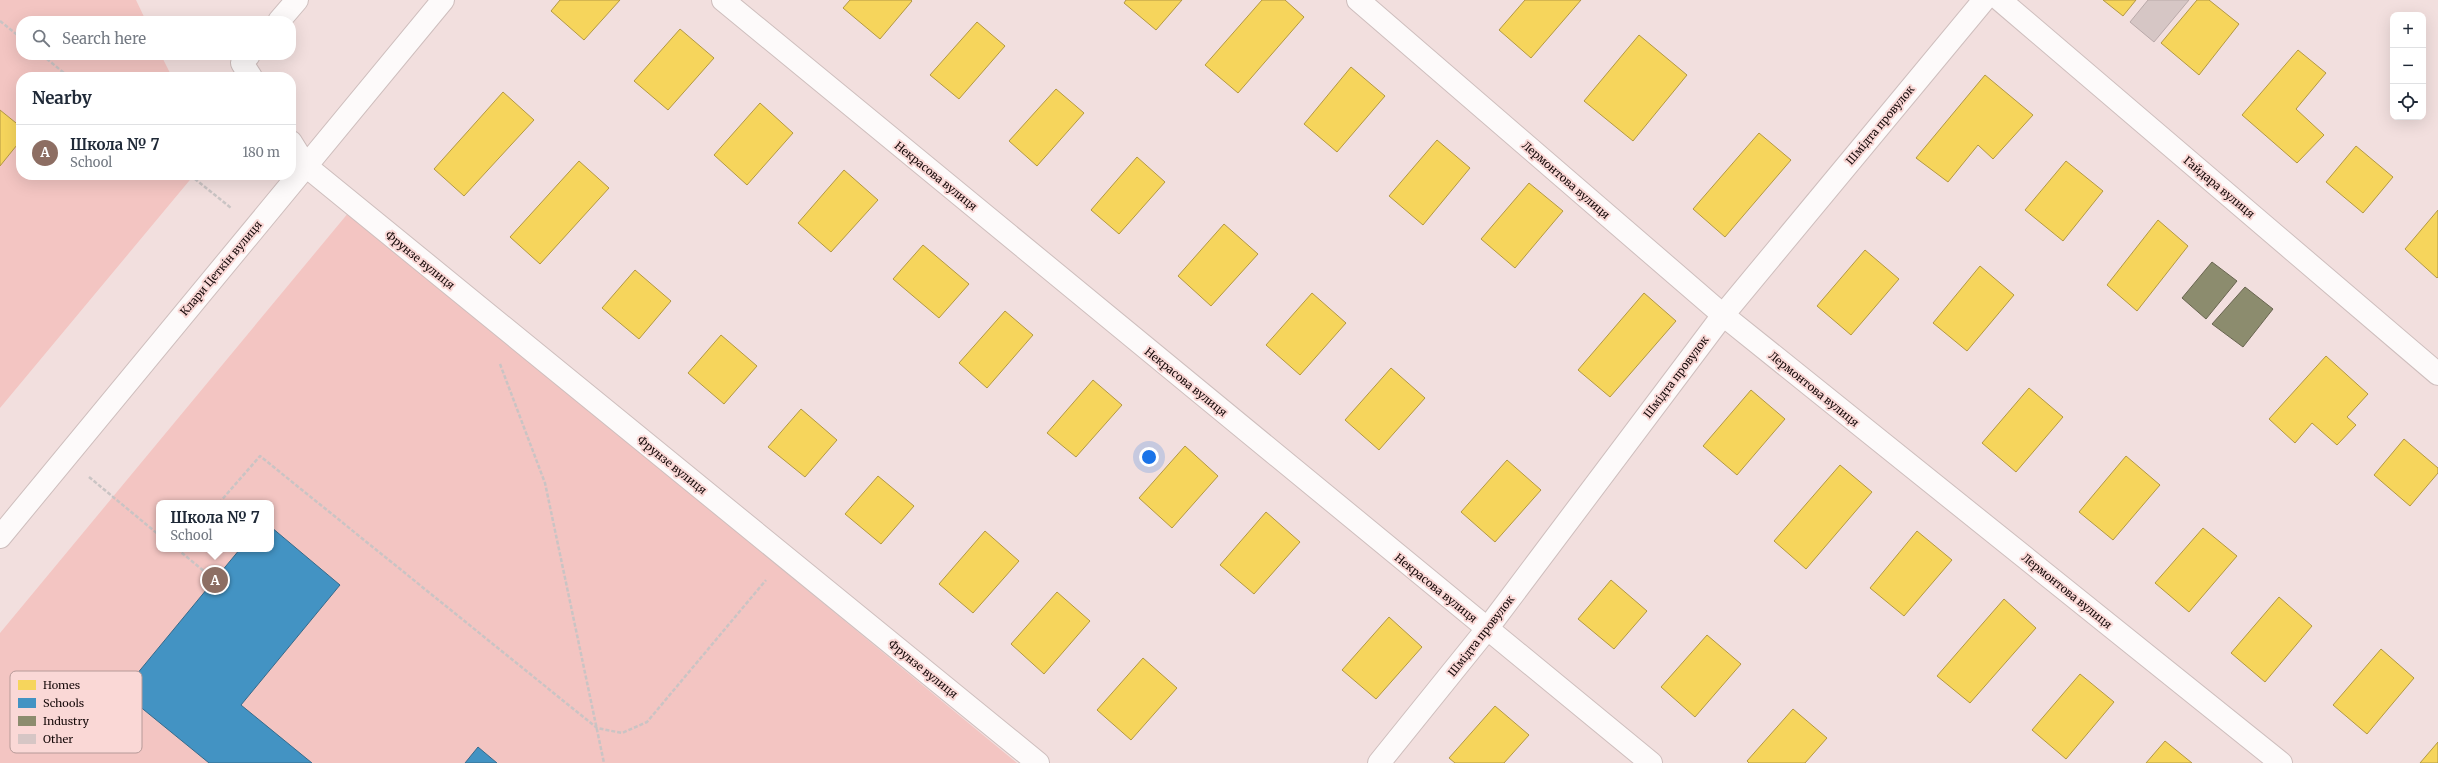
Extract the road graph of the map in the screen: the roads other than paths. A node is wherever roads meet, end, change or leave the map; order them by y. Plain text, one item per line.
1 (297, 0) edge
2 (443, 0) edge
3 (723, 0) edge
4 (1358, 0) edge
5 (1984, 0) edge
6 (2000, 0) edge
7 (283, 16) edge
8 (245, 60) edge
9 (248, 72) edge
10 (296, 150) edge
11 (306, 166) junction
12 (296, 178) edge
13 (294, 180) edge
14 (1723, 316) junction
15 (2438, 374) edge
16 (0, 537) edge
17 (1487, 629) junction
18 (1038, 763) edge
19 (1379, 763) edge
20 (1650, 763) edge
21 (2281, 763) edge

1 - 7 street
2 - 11 street, Клари Цеткін вулиця
3 - 17 street, Некрасова вулиця
4 - 14 street, Лермонтова вулиця
5 - 14 street, Шмідта провулок
6 - 15 street, Гайдара вулиця
8 - 9 street
10 - 11 street, Фрунзе вулиця
11 - 12 street, Клари Цеткін вулиця
11 - 18 street, Фрунзе вулиця
13 - 16 street, Клари Цеткін вулиця
14 - 17 street, Шмідта провулок
14 - 21 street, Лермонтова вулиця
17 - 19 street, Шмідта провулок
17 - 20 street, Некрасова вулиця

